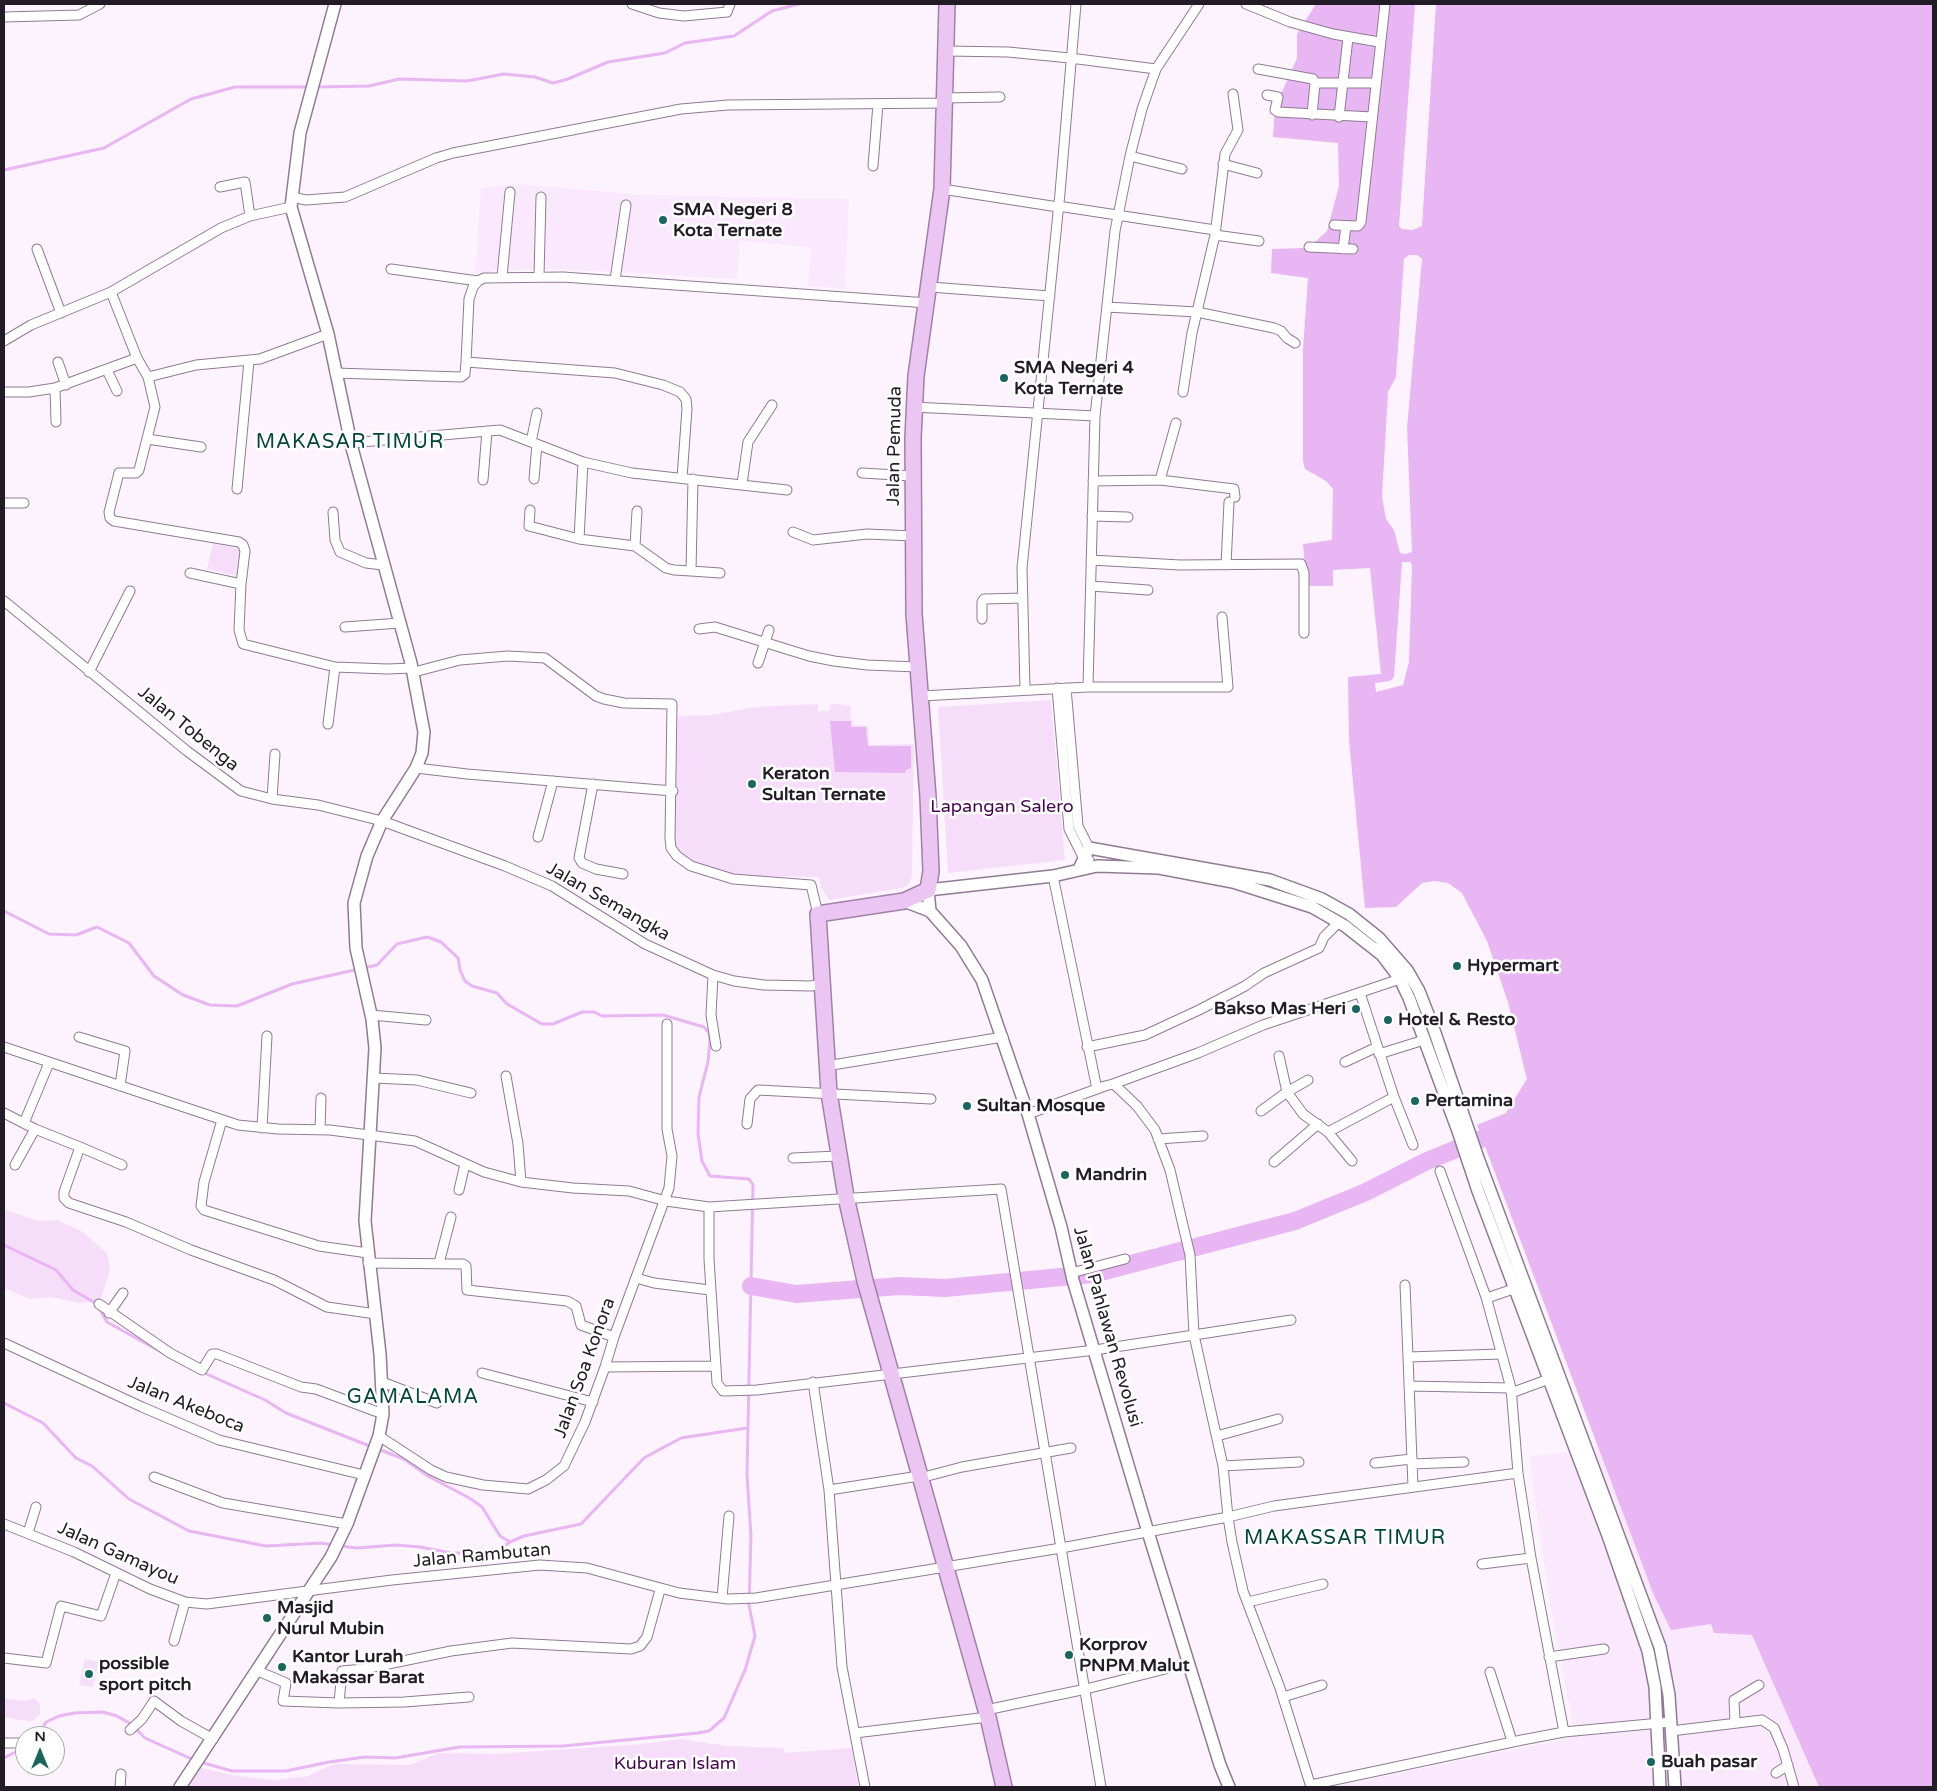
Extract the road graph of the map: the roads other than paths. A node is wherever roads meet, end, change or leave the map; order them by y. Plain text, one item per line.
1 (100, 4) edge
2 (335, 4) edge
3 (632, 4) edge
4 (730, 4) edge
5 (947, 4) edge
6 (1076, 4) edge
7 (1199, 4) edge
8 (1246, 4) edge
9 (1385, 4) edge
10 (4, 17) edge
11 (1348, 38) junction
12 (1379, 42) junction
13 (946, 51) junction
14 (1070, 58) junction
15 (1156, 69) junction
16 (1258, 69) dead end
17 (1342, 82) junction
18 (1315, 83) junction
19 (1374, 83) junction
20 (1233, 94) dead end
21 (1267, 95) dead end
22 (1000, 97) dead end
23 (944, 100) junction
24 (878, 104) junction
25 (1312, 115) junction
26 (1339, 117) junction
27 (1372, 117) junction
28 (1130, 156) junction
29 (1223, 164) junction
30 (873, 166) dead end
31 (1182, 169) dead end
32 (1257, 173) dead end
33 (220, 187) dead end
34 (942, 188) junction
35 (510, 192) dead end
36 (541, 197) dead end
37 (291, 202) junction
38 (626, 205) dead end
39 (1058, 206) junction
40 (250, 216) junction
41 (1118, 216) junction
42 (1334, 224) dead end
43 (1346, 226) junction
44 (1215, 232) junction
45 (1259, 241) dead end
46 (1309, 247) dead end
47 (37, 249) dead end
48 (1343, 249) junction
49 (1353, 249) dead end
50 (391, 269) dead end
51 (539, 276) junction
52 (502, 277) junction
53 (615, 280) junction
54 (478, 281) junction
55 (930, 287) junction
56 (111, 292) junction
57 (1050, 296) junction
58 (928, 303) junction
59 (1106, 307) junction
60 (1198, 312) junction
61 (61, 313) junction
62 (328, 334) junction
63 (4, 341) edge
64 (1295, 343) dead end
65 (137, 358) junction
66 (249, 361) junction
67 (58, 362) dead end
68 (466, 362) junction
69 (107, 370) junction
70 (335, 373) junction
71 (148, 376) junction
72 (66, 385) junction
73 (55, 388) junction
74 (117, 391) dead end
75 (4, 392) edge
76 (1183, 392) dead end
77 (772, 405) dead end
78 (913, 407) junction
79 (536, 414) dead end
80 (1038, 414) junction
81 (1096, 416) junction
82 (56, 422) dead end
83 (1176, 423) dead end
84 (487, 431) junction
85 (147, 439) junction
86 (350, 443) junction
87 (534, 443) junction
88 (201, 447) dead end
89 (583, 462) junction
90 (862, 474) dead end
91 (913, 476) junction
92 (682, 478) junction
93 (534, 479) dead end
94 (693, 479) junction
95 (483, 480) dead end
96 (1160, 480) junction
97 (1093, 481) junction
98 (742, 484) junction
99 (237, 490) dead end
100 (787, 490) dead end
101 (24, 502) dead end
102 (4, 503) edge
103 (530, 510) dead end
104 (637, 511) dead end
105 (334, 512) dead end
106 (1092, 516) junction
107 (1128, 517) dead end
108 (794, 532) dead end
109 (913, 536) junction
110 (579, 539) junction
111 (635, 546) junction
112 (1091, 560) junction
113 (384, 565) junction
114 (1226, 565) junction
115 (691, 572) junction
116 (190, 573) dead end
117 (720, 573) dead end
118 (240, 584) junction
119 (1091, 586) junction
120 (1148, 590) dead end
121 (130, 591) dead end
122 (1023, 598) junction
123 (4, 601) edge
124 (1222, 617) dead end
125 (982, 619) dead end
126 (400, 623) junction
127 (345, 627) dead end
128 (699, 629) dead end
129 (769, 630) dead end
130 (1304, 633) dead end
131 (765, 644) junction
132 (758, 663) dead end
133 (335, 667) junction
134 (918, 667) junction
135 (413, 670) junction
136 (89, 672) junction
137 (1088, 687) junction
138 (1062, 688) junction
139 (1025, 689) junction
140 (921, 696) junction
141 (328, 724) dead end
142 (275, 754) dead end
143 (416, 768) junction
144 (553, 781) junction
145 (593, 784) junction
146 (673, 791) junction
147 (272, 799) junction
148 (382, 821) junction
149 (538, 837) dead end
150 (1086, 852) junction
151 (1097, 866) junction
152 (1079, 869) junction
153 (623, 874) dead end
154 (1053, 876) junction
155 (928, 890) junction
156 (904, 901) junction
157 (930, 911) junction
158 (818, 914) junction
159 (1351, 915) junction
160 (1342, 924) junction
161 (713, 975) junction
162 (1400, 979) junction
163 (821, 984) junction
164 (1360, 993) junction
165 (1415, 996) junction
166 (371, 1015) junction
167 (426, 1020) dead end
168 (667, 1024) dead end
169 (79, 1036) dead end
170 (267, 1036) dead end
171 (1003, 1038) junction
172 (1424, 1040) junction
173 (716, 1046) dead end
174 (4, 1047) edge
175 (1087, 1047) junction
176 (1378, 1051) junction
177 (1279, 1056) dead end
178 (1345, 1062) dead end
179 (49, 1063) junction
180 (826, 1066) junction
181 (506, 1076) dead end
182 (374, 1078) junction
183 (1308, 1080) dead end
184 (1112, 1084) junction
185 (120, 1086) junction
186 (1097, 1089) junction
187 (471, 1092) dead end
188 (1287, 1092) junction
189 (829, 1093) junction
190 (1394, 1097) junction
191 (321, 1098) dead end
192 (931, 1099) dead end
193 (1260, 1111) dead end
194 (4, 1112) edge
195 (1028, 1114) junction
196 (222, 1120) junction
197 (24, 1124) junction
198 (747, 1124) dead end
199 (1318, 1124) junction
200 (262, 1128) junction
201 (35, 1129) junction
202 (320, 1130) junction
203 (1463, 1130) junction
204 (1328, 1132) junction
205 (370, 1135) junction
206 (1202, 1136) dead end
207 (1158, 1140) junction
208 (1413, 1145) dead end
209 (80, 1147) junction
210 (838, 1156) junction
211 (794, 1158) dead end
212 (1473, 1159) junction
213 (1352, 1161) dead end
214 (1274, 1162) dead end
215 (465, 1164) junction
216 (15, 1165) dead end
217 (122, 1165) dead end
218 (1440, 1171) dead end
219 (521, 1182) junction
220 (459, 1190) dead end
221 (846, 1197) junction
222 (666, 1201) junction
223 (709, 1207) junction
224 (451, 1217) dead end
225 (368, 1258) junction
226 (1125, 1259) dead end
227 (439, 1263) junction
228 (1072, 1276) junction
229 (636, 1278) junction
230 (1405, 1285) dead end
231 (1516, 1288) junction
232 (710, 1290) junction
233 (123, 1293) dead end
234 (1487, 1298) junction
235 (99, 1304) dead end
236 (109, 1313) junction
237 (376, 1314) junction
238 (1291, 1320) dead end
239 (1194, 1335) junction
240 (614, 1336) junction
241 (4, 1342) edge
242 (1095, 1350) junction
243 (1501, 1354) junction
244 (1030, 1356) junction
245 (1408, 1358) junction
246 (716, 1366) junction
247 (605, 1368) junction
248 (482, 1373) dead end
249 (890, 1374) junction
250 (1546, 1380) junction
251 (382, 1382) junction
252 (813, 1382) junction
253 (1409, 1386) junction
254 (1513, 1390) junction
255 (593, 1402) junction
256 (437, 1404) dead end
257 (383, 1414) junction
258 (1278, 1419) dead end
259 (1217, 1436) junction
260 (376, 1444) junction
261 (1071, 1448) dead end
262 (1046, 1453) junction
263 (1299, 1462) dead end
264 (1412, 1462) junction
265 (1464, 1462) dead end
266 (1375, 1463) dead end
267 (1223, 1466) junction
268 (1518, 1472) junction
269 (364, 1475) junction
270 (154, 1477) dead end
271 (920, 1477) junction
272 (1413, 1487) junction
273 (829, 1490) junction
274 (36, 1507) dead end
275 (729, 1516) dead end
276 (1228, 1517) junction
277 (4, 1525) edge
278 (344, 1529) junction
279 (1148, 1532) junction
280 (28, 1533) junction
281 (1061, 1548) junction
282 (1532, 1558) junction
283 (1482, 1564) dead end
284 (945, 1566) junction
285 (116, 1573) junction
286 (837, 1584) junction
287 (1323, 1584) dead end
288 (660, 1590) junction
289 (309, 1591) junction
290 (722, 1598) junction
291 (185, 1602) junction
292 (1248, 1602) junction
293 (174, 1640) dead end
294 (1604, 1649) dead end
295 (1549, 1657) junction
296 (4, 1658) edge
297 (1189, 1663) junction
298 (258, 1671) junction
299 (1490, 1672) dead end
300 (1322, 1685) dead end
301 (1759, 1685) dead end
302 (1086, 1689) junction
303 (469, 1697) dead end
304 (1283, 1697) junction
305 (339, 1703) junction
306 (987, 1713) junction
307 (1736, 1721) junction
308 (1657, 1723) junction
309 (1671, 1726) junction
310 (130, 1730) dead end
311 (1564, 1732) junction
312 (855, 1733) junction
313 (213, 1740) junction
314 (1512, 1741) junction
315 (1788, 1765) junction
316 (121, 1774) dead end
317 (1776, 1774) dead end
318 (1311, 1786) edge
319 (120, 1787) edge
320 (180, 1787) edge
321 (865, 1787) edge
322 (1004, 1787) edge
323 (1102, 1787) edge
324 (1229, 1787) edge
325 (1660, 1787) edge
326 (1675, 1787) edge
327 (1794, 1787) edge

1 - 10 street
2 - 37 street
3 - 4 street
5 - 13 highway, Jalan Pemuda
6 - 14 street
7 - 15 street
8 - 11 street
9 - 12 street
11 - 12 street
11 - 17 street
12 - 19 street
13 - 14 street
13 - 23 highway, Jalan Pemuda
14 - 15 street
14 - 39 street
15 - 28 street
16 - 18 street
17 - 18 street
17 - 19 street
17 - 26 street
18 - 25 street
19 - 27 street
20 - 29 street
21 - 25 street
22 - 23 street
23 - 24 street
23 - 34 highway, Jalan Pemuda
24 - 30 street
24 - 37 street
25 - 26 street
26 - 27 street
27 - 43 street
28 - 31 street
28 - 41 street
29 - 32 street
29 - 44 street
33 - 40 street
34 - 39 street
34 - 55 highway, Jalan Pemuda
35 - 52 street
36 - 51 street
37 - 40 street
37 - 62 street
38 - 53 street
39 - 41 street
39 - 57 street
40 - 56 street
41 - 44 street
41 - 59 street
42 - 43 street
43 - 48 street
44 - 45 street
44 - 60 street
46 - 48 street
47 - 61 street
48 - 49 street
50 - 54 street
51 - 52 street
51 - 53 street
52 - 54 street
53 - 58 street
54 - 68 street
55 - 57 street
55 - 58 highway, Jalan Pemuda
56 - 61 street
56 - 65 street
57 - 80 street
58 - 78 highway, Jalan Pemuda
59 - 60 street
59 - 81 street
60 - 64 street
60 - 76 street
61 - 63 street
62 - 66 street
62 - 70 street
65 - 69 street
65 - 71 street
66 - 71 street
66 - 99 street
67 - 72 street
68 - 70 street
68 - 92 street
69 - 72 street
69 - 74 street
70 - 86 street
71 - 85 street
72 - 73 street
73 - 75 street
73 - 82 street
77 - 98 street
78 - 80 street
78 - 91 highway, Jalan Pemuda
79 - 87 street
80 - 81 street
80 - 122 street
81 - 97 street
83 - 96 street
84 - 86 street
84 - 87 street
84 - 95 street
85 - 88 street
85 - 118 street
86 - 113 street
87 - 89 street
87 - 93 street
89 - 92 street
89 - 110 street
90 - 91 street
91 - 109 highway, Jalan Pemuda
92 - 94 street
94 - 98 street
94 - 115 street
96 - 97 street
96 - 114 street
97 - 106 street
98 - 100 street
101 - 102 street
103 - 110 street
104 - 111 street
105 - 113 street
106 - 107 street
106 - 112 street
108 - 109 street
109 - 134 highway, Jalan Pemuda
110 - 111 street
111 - 115 street
112 - 114 street
112 - 119 street
113 - 126 street
114 - 130 street
115 - 117 street
116 - 118 street
118 - 133 street
119 - 120 street
119 - 137 street
121 - 136 street
122 - 125 street
122 - 139 street
123 - 136 street, Jalan Tobenga
124 - 137 street
126 - 127 street
126 - 135 street
128 - 131 street
129 - 131 street
131 - 132 street
131 - 134 street
133 - 135 street
133 - 141 street
134 - 140 highway, Jalan Pemuda
135 - 143 street
135 - 146 street
136 - 147 street, Jalan Tobenga
137 - 138 street
138 - 139 street
138 - 150 street
139 - 140 street
140 - 155 highway, Jalan Pemuda
142 - 147 street
143 - 144 street
143 - 148 street
144 - 145 street
144 - 149 street
145 - 146 street
145 - 153 street
146 - 158 street
147 - 148 street, Jalan Tobenga
148 - 161 street, Jalan Semangka
148 - 166 street
150 - 151 street
150 - 152 street
150 - 159 street
151 - 152 street
151 - 160 street
152 - 154 street
154 - 155 street
154 - 175 street
155 - 156 highway
155 - 157 street
156 - 157 street
156 - 158 highway
157 - 171 street, Jalan Pahlawan Revolusi
158 - 163 highway
159 - 160 street
159 - 165 street
160 - 162 street
160 - 175 street
161 - 163 street, Jalan Semangka
161 - 173 street
162 - 164 street
162 - 165 street
163 - 180 highway
164 - 176 street
164 - 184 street
165 - 172 street
165 - 203 street
166 - 167 street
166 - 182 street
168 - 222 street, Jalan Soa Konora
169 - 185 street
170 - 200 street
171 - 180 street
171 - 195 street, Jalan Pahlawan Revolusi
172 - 176 street
172 - 203 street
174 - 179 street
175 - 186 street
176 - 178 street
176 - 190 street
177 - 188 street
179 - 185 street
179 - 197 street
180 - 189 highway
181 - 219 street
182 - 187 street
182 - 205 street
183 - 188 street
184 - 186 street
184 - 207 street
185 - 196 street
186 - 195 street
188 - 193 street
188 - 199 street
189 - 192 street
189 - 198 street
189 - 210 highway
190 - 204 street
190 - 208 street
191 - 202 street
194 - 197 street
195 - 228 street, Jalan Pahlawan Revolusi
196 - 200 street
196 - 225 street
197 - 201 street
199 - 204 street
199 - 214 street
200 - 202 street
201 - 209 street
201 - 216 street
202 - 205 street
203 - 212 street
204 - 213 street
205 - 215 street
205 - 225 street
206 - 207 street
207 - 239 street
209 - 217 street
209 - 237 street
210 - 211 street
210 - 221 highway
212 - 231 street
212 - 309 street
215 - 219 street
215 - 220 street
218 - 234 street
219 - 222 street
221 - 223 street
221 - 244 street
221 - 249 highway
222 - 223 street
222 - 229 street, Jalan Soa Konora
223 - 232 street
224 - 227 street
225 - 227 street
225 - 237 street
226 - 228 street
227 - 240 street
228 - 242 street, Jalan Pahlawan Revolusi
229 - 232 street
229 - 240 street, Jalan Soa Konora
230 - 245 street
231 - 234 street
231 - 250 street
232 - 246 street
233 - 236 street
234 - 243 street
235 - 236 street
236 - 257 street
237 - 251 street
238 - 239 street
239 - 242 street
239 - 259 street
240 - 247 street, Jalan Soa Konora
241 - 269 street, Jalan Akeboca
242 - 244 street
242 - 279 street, Jalan Pahlawan Revolusi
243 - 245 street
243 - 254 street
244 - 249 street
244 - 262 street
245 - 253 street
246 - 247 street
246 - 252 street
247 - 255 street, Jalan Soa Konora
248 - 255 street
249 - 252 street
249 - 271 highway
250 - 254 street
250 - 308 street
251 - 256 street
251 - 257 street
252 - 273 street
253 - 254 street
253 - 264 street
254 - 268 street
255 - 260 street, Jalan Soa Konora
257 - 260 street
258 - 259 street
259 - 267 street
260 - 269 street
261 - 262 street
262 - 271 street
262 - 281 street
263 - 267 street
264 - 265 street
264 - 266 street
264 - 272 street
267 - 276 street
268 - 272 street, Jalan Rambutan
268 - 282 street
269 - 278 street
270 - 278 street
271 - 273 street
271 - 284 highway
272 - 276 street, Jalan Rambutan
273 - 286 street
274 - 280 street
275 - 290 street
276 - 279 street, Jalan Rambutan
276 - 292 street
277 - 280 street, Jalan Gamayou
278 - 289 street
279 - 281 street, Jalan Rambutan
279 - 297 street, Jalan Pahlawan Revolusi
280 - 285 street, Jalan Gamayou
281 - 284 street, Jalan Rambutan
281 - 302 street
282 - 283 street
282 - 295 street
284 - 286 street, Jalan Rambutan
284 - 306 highway
285 - 291 street, Jalan Gamayou
285 - 296 street
286 - 290 street, Jalan Rambutan
286 - 312 street
287 - 292 street
288 - 289 street, Jalan Rambutan
288 - 290 street, Jalan Rambutan
288 - 305 street
289 - 291 street, Jalan Gamayou
289 - 298 street
291 - 293 street
292 - 304 street
294 - 295 street
295 - 311 street
297 - 302 street
297 - 324 street, Jalan Pahlawan Revolusi
298 - 305 street
298 - 313 street
299 - 314 street
300 - 304 street
301 - 307 street
302 - 306 street
302 - 323 street
303 - 305 street
304 - 318 street
306 - 312 street
306 - 322 highway
307 - 309 street
307 - 315 street
308 - 309 street
308 - 311 street
308 - 325 street
309 - 326 street
310 - 313 street
311 - 314 street
312 - 321 street
313 - 320 street
314 - 318 street
315 - 317 street
315 - 327 street
316 - 319 street

